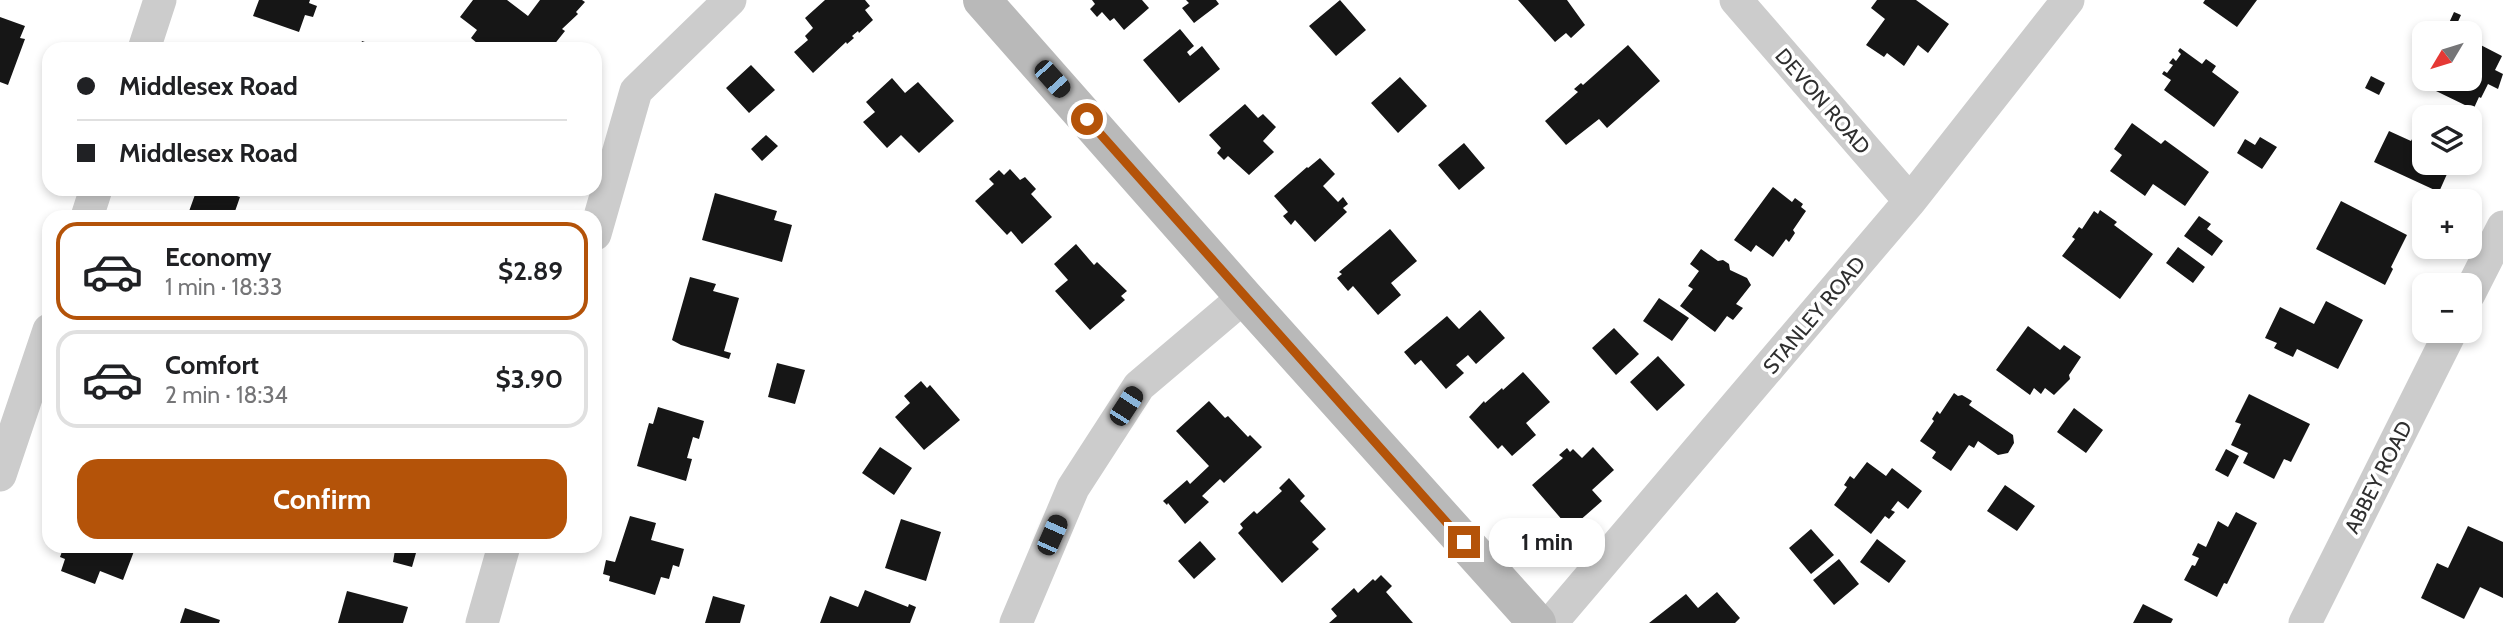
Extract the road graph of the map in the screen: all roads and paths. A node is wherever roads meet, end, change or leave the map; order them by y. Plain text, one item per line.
1 (160, 0) edge
2 (730, 0) edge
3 (982, 0) edge
4 (1736, 0) edge
5 (2068, 0) edge
6 (146, 42) edge
7 (1910, 201) junction
8 (602, 210) edge
9 (2503, 227) edge
10 (2480, 273) edge
11 (1244, 297) junction
12 (2445, 343) edge
13 (42, 351) edge
14 (0, 475) edge
15 (502, 553) edge
16 (482, 623) edge
17 (1016, 623) edge
18 (1537, 623) edge
19 (1551, 623) edge
20 (2305, 623) edge

1 - 6 street
2 - 8 street
3 - 11 street
4 - 7 street, DEVON ROAD
5 - 7 street, STANLEY ROAD
7 - 19 street, STANLEY ROAD
9 - 10 street
11 - 17 street
11 - 18 street
12 - 20 street, ABBEY ROAD
13 - 14 street
15 - 16 street

